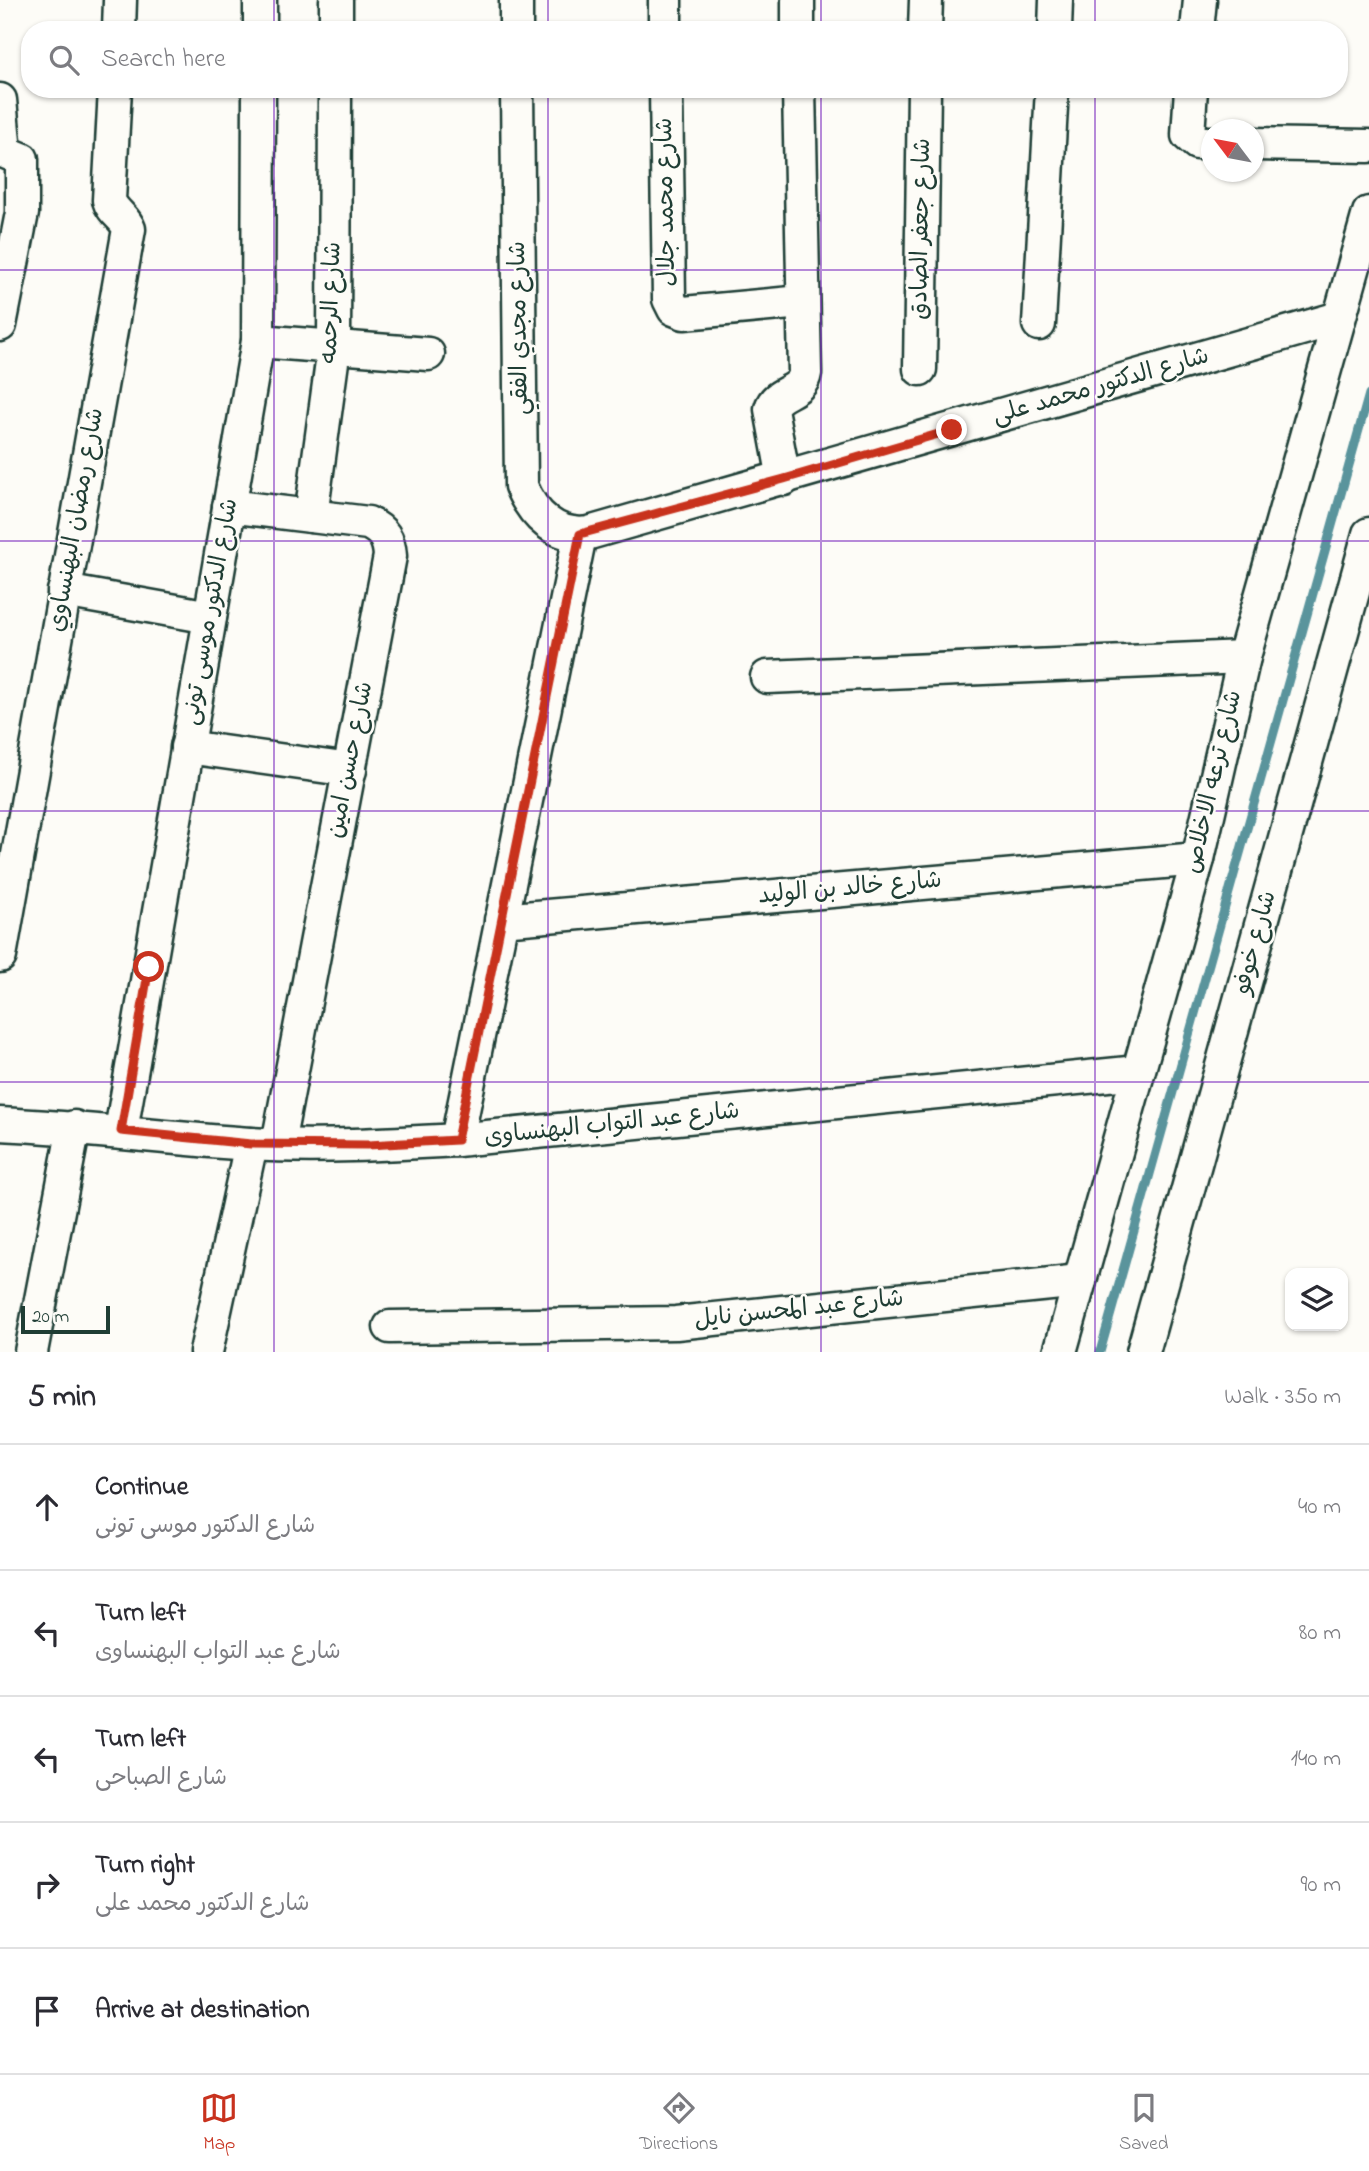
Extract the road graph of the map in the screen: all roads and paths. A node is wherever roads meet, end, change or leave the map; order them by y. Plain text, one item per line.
1 (120, 0) edge
2 (260, 0) edge
3 (336, 0) edge
4 (516, 0) edge
5 (665, 0) edge
6 (798, 0) edge
7 (926, 0) edge
8 (1056, 0) edge
9 (1200, 0) edge
10 (119, 21) edge
11 (260, 21) edge
12 (336, 21) edge
13 (516, 21) edge
14 (666, 21) edge
15 (798, 21) edge
16 (925, 21) edge
17 (1055, 21) edge
18 (1198, 21) edge
19 (115, 98) edge
20 (259, 98) edge
21 (335, 98) edge
22 (517, 98) edge
23 (666, 98) edge
24 (799, 98) edge
25 (924, 98) edge
26 (1052, 98) edge
27 (1190, 98) edge
28 (0, 100) edge
29 (1201, 143) edge
30 (1264, 144) edge
31 (1369, 146) edge
32 (1369, 212) edge
33 (802, 302) junction
34 (1339, 318) junction
35 (1039, 324) dead end
36 (0, 325) edge
37 (258, 341) junction
38 (334, 347) junction
39 (428, 355) dead end
40 (920, 369) dead end
41 (784, 479) junction
42 (229, 506) junction
43 (311, 516) junction
44 (580, 534) junction
45 (1369, 534) edge
46 (64, 591) junction
47 (210, 617) junction
48 (1244, 657) junction
49 (766, 677) dead end
50 (187, 747) junction
51 (350, 771) junction
52 (1198, 859) junction
53 (501, 920) junction
54 (0, 956) edge
55 (1138, 1072) junction
56 (0, 1124) edge
57 (74, 1128) junction
58 (121, 1131) junction
59 (457, 1140) junction
60 (265, 1144) junction
61 (1080, 1281) junction
62 (390, 1327) dead end
63 (31, 1352) edge
64 (206, 1352) edge
65 (1060, 1352) edge
66 (1143, 1352) edge

1 - 10 street
2 - 11 street
3 - 12 street
4 - 13 street
5 - 14 street
6 - 15 street
7 - 16 street
8 - 17 street
9 - 18 street
19 - 46 street, شارع رمضان البهنساوي
20 - 37 street, شارع الدكتور موسى تونى
21 - 38 street, شارع الرحمه
22 - 44 street, شارع مجدي الفقي
23 - 33 street, شارع محمد جلال
24 - 33 street
25 - 40 street, شارع جعفر الصادق
26 - 35 street
27 - 29 street
28 - 36 street
30 - 31 street
32 - 34 street, شارع ترعه الاخلاص
33 - 41 street
34 - 41 street, شارع الدكتور محمد على
34 - 48 street, شارع ترعه الاخلاص
37 - 38 street
37 - 42 street, شارع الدكتور موسى تونى
38 - 39 street
38 - 43 street, شارع الرحمه
41 - 44 street, شارع الدكتور محمد على
42 - 43 street, شارع حسن امين
42 - 47 street, شارع الدكتور موسى تونى
43 - 51 street, شارع حسن امين
44 - 53 street
45 - 66 street, شارع خوفو
46 - 47 street
46 - 54 street, شارع رمضان البهنساوي
47 - 50 street, شارع الدكتور موسى تونى
48 - 49 street
48 - 52 street, شارع ترعه الاخلاص
50 - 51 street
50 - 58 street, شارع الدكتور موسى تونى
51 - 60 street, شارع حسن امين
52 - 53 street, شارع خالد بن الوليد
52 - 55 street, شارع ترعه الاخلاص
53 - 59 street
55 - 59 street, شارع عبد التواب البهنساوى
55 - 61 street, شارع ترعه الاخلاص
56 - 57 street, شارع عبد التواب البهنساوى
57 - 58 street, شارع عبد التواب البهنساوى
57 - 63 street
58 - 60 street, شارع عبد التواب البهنساوى
59 - 60 street, شارع عبد التواب البهنساوى
60 - 64 street, شارع حسن امين
61 - 62 street, شارع عبد المحسن نايل
61 - 65 street, شارع ترعه الاخلاص

